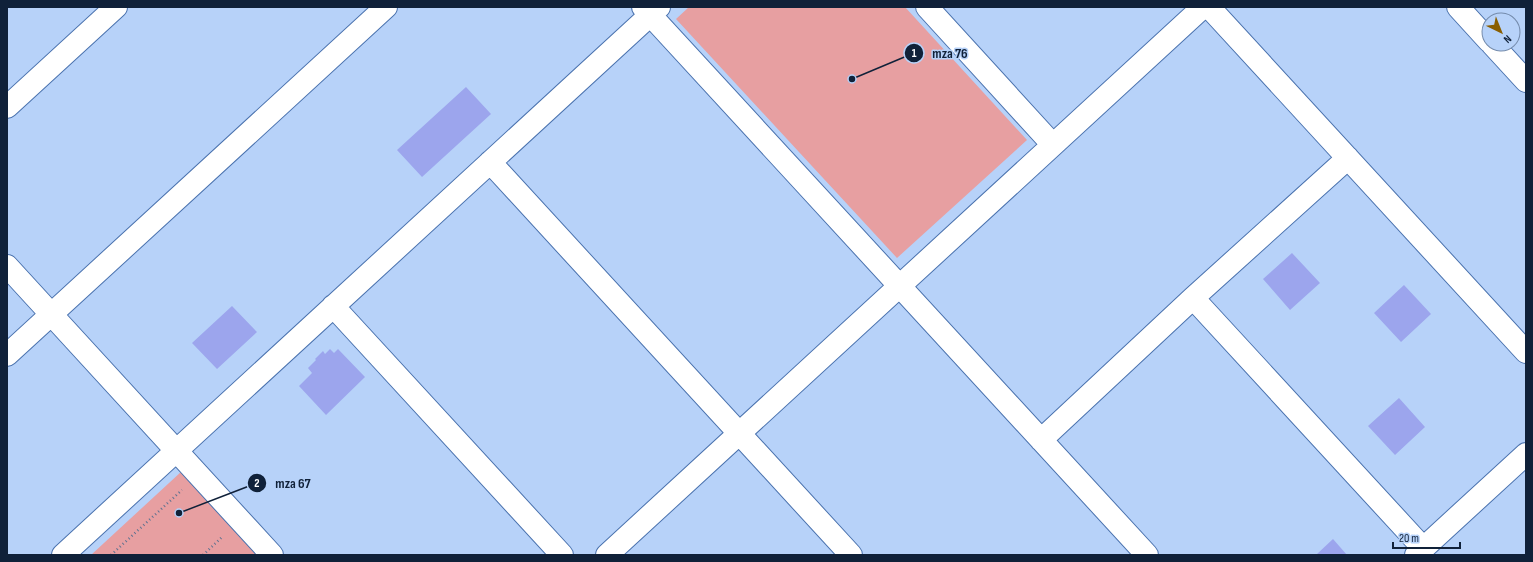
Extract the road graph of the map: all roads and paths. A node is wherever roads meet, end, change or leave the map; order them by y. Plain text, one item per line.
1 (116, 7) edge
2 (386, 7) edge
3 (927, 7) edge
4 (1203, 7) edge
5 (1209, 7) edge
6 (1458, 7) edge
7 (651, 10) edge
8 (1481, 32) edge
9 (1499, 52) edge
10 (1526, 81) edge
11 (7, 107) edge
12 (1054, 145) junction
13 (1348, 158) junction
14 (490, 162) junction
15 (7, 266) edge
16 (900, 286) junction
17 (1194, 298) junction
18 (333, 306) junction
19 (52, 314) junction
20 (1526, 352) edge
21 (7, 355) edge
22 (740, 434) junction
23 (1041, 440) junction
24 (176, 450) junction
25 (1526, 454) edge
26 (181, 490) dead end
27 (224, 535) dead end
28 (1419, 552) edge
29 (63, 555) edge
30 (111, 555) edge
31 (203, 555) edge
32 (272, 555) edge
33 (562, 555) edge
34 (608, 555) edge
35 (851, 555) edge
36 (1147, 555) edge

1 - 11 street
2 - 19 street
3 - 12 street
4 - 12 street
5 - 13 street
6 - 8 street
7 - 14 street
7 - 16 street
9 - 10 street
12 - 16 street
13 - 17 street
13 - 20 street
14 - 18 street
14 - 22 street
15 - 19 street
16 - 22 street
16 - 23 street
17 - 23 street
17 - 28 street
18 - 24 street
18 - 33 street
19 - 21 street
19 - 24 street
22 - 34 street
22 - 35 street
23 - 36 street
24 - 29 street
24 - 32 street
25 - 28 street
26 - 30 path
27 - 31 path

